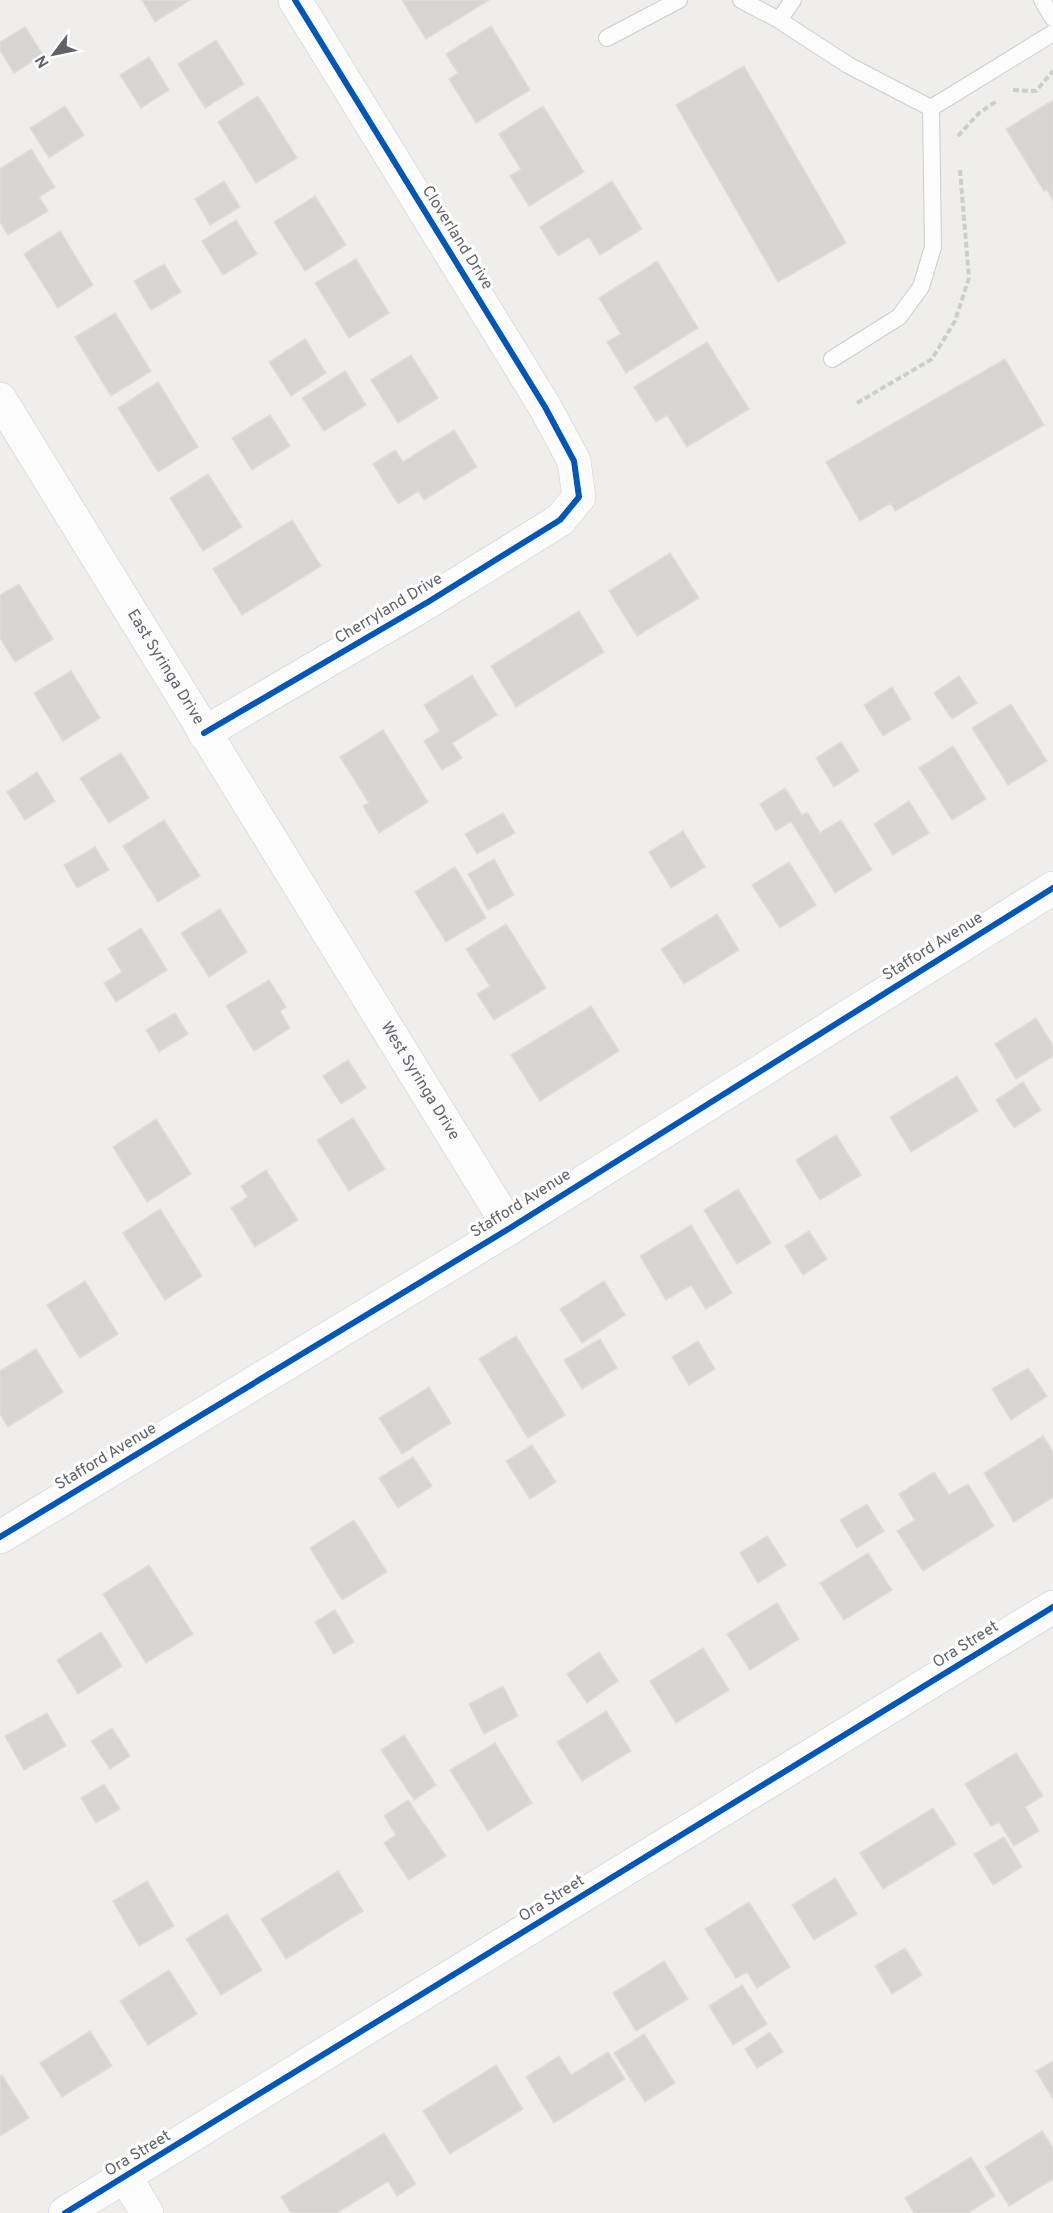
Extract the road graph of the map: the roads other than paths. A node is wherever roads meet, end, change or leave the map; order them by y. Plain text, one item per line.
1 (295, 0) edge
2 (679, 0) edge
3 (741, 0) edge
4 (793, 0) edge
5 (1042, 0) edge
6 (1053, 18) edge
7 (780, 20) junction
8 (1053, 33) edge
9 (607, 39) dead end
10 (931, 108) junction
11 (831, 359) dead end
12 (0, 399) edge
13 (579, 497) joint
14 (204, 733) junction
15 (1053, 888) edge
16 (332, 935) joint
17 (510, 1228) junction
18 (0, 1537) edge
19 (1053, 1607) edge
20 (126, 2178) junction
21 (65, 2213) edge
22 (147, 2213) edge

1 - 13 street, Cloverland Drive
2 - 9 lane
3 - 7 lane
4 - 7 lane
5 - 6 lane
7 - 10 lane
8 - 10 lane
10 - 11 lane
12 - 14 street, East Syringa Drive
13 - 14 street, Cherryland Drive
14 - 16 street, East Syringa Drive
15 - 17 street, Stafford Avenue
16 - 17 street, West Syringa Drive
17 - 18 street, Stafford Avenue
19 - 20 street, Ora Street
20 - 21 street, Ora Street
20 - 22 street

